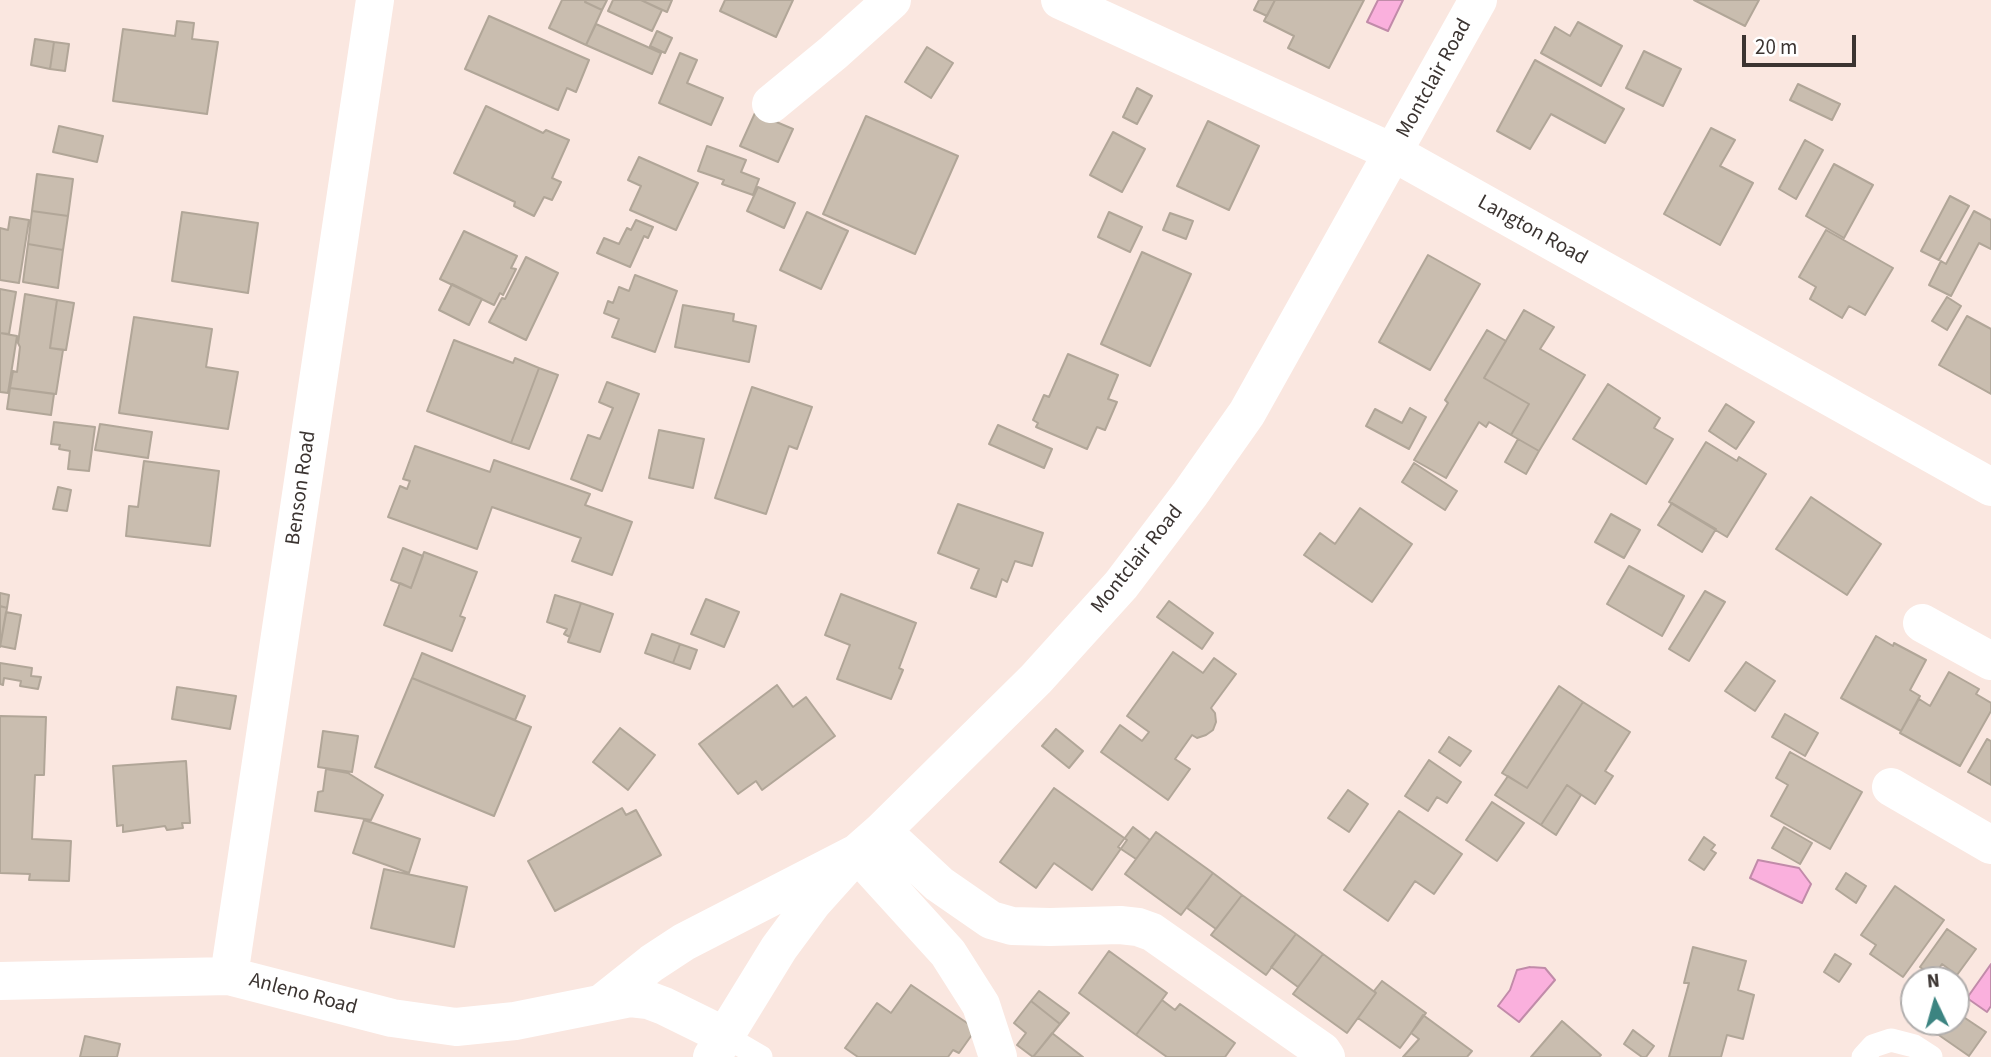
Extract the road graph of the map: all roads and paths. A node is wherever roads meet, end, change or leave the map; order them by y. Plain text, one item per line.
1 (375, 0) edge
2 (892, 0) edge
3 (1060, 0) edge
4 (1478, 0) edge
5 (771, 104) dead end
6 (1394, 153) junction
7 (1991, 487) edge
8 (1922, 623) dead end
9 (1991, 661) edge
10 (1891, 787) dead end
11 (870, 842) junction
12 (1991, 845) edge
13 (229, 976) junction
14 (0, 981) edge
15 (603, 1002) junction
16 (719, 1046) edge
17 (761, 1057) edge
18 (998, 1057) edge
19 (1326, 1057) edge
20 (1863, 1057) edge
21 (1931, 1057) edge

1 - 13 street, Benson Road
2 - 5 street
3 - 6 street, Langton Road
4 - 6 street, Montclair Road
6 - 7 street, Langton Road
6 - 11 street, Montclair Road
8 - 9 street
10 - 12 street
11 - 15 street, Anleno Road
11 - 16 street, Montclair Road
11 - 18 street
11 - 19 street
13 - 14 street, Anleno Road
13 - 15 street, Anleno Road
15 - 16 street, Anleno Road
16 - 17 lane
20 - 21 lane

